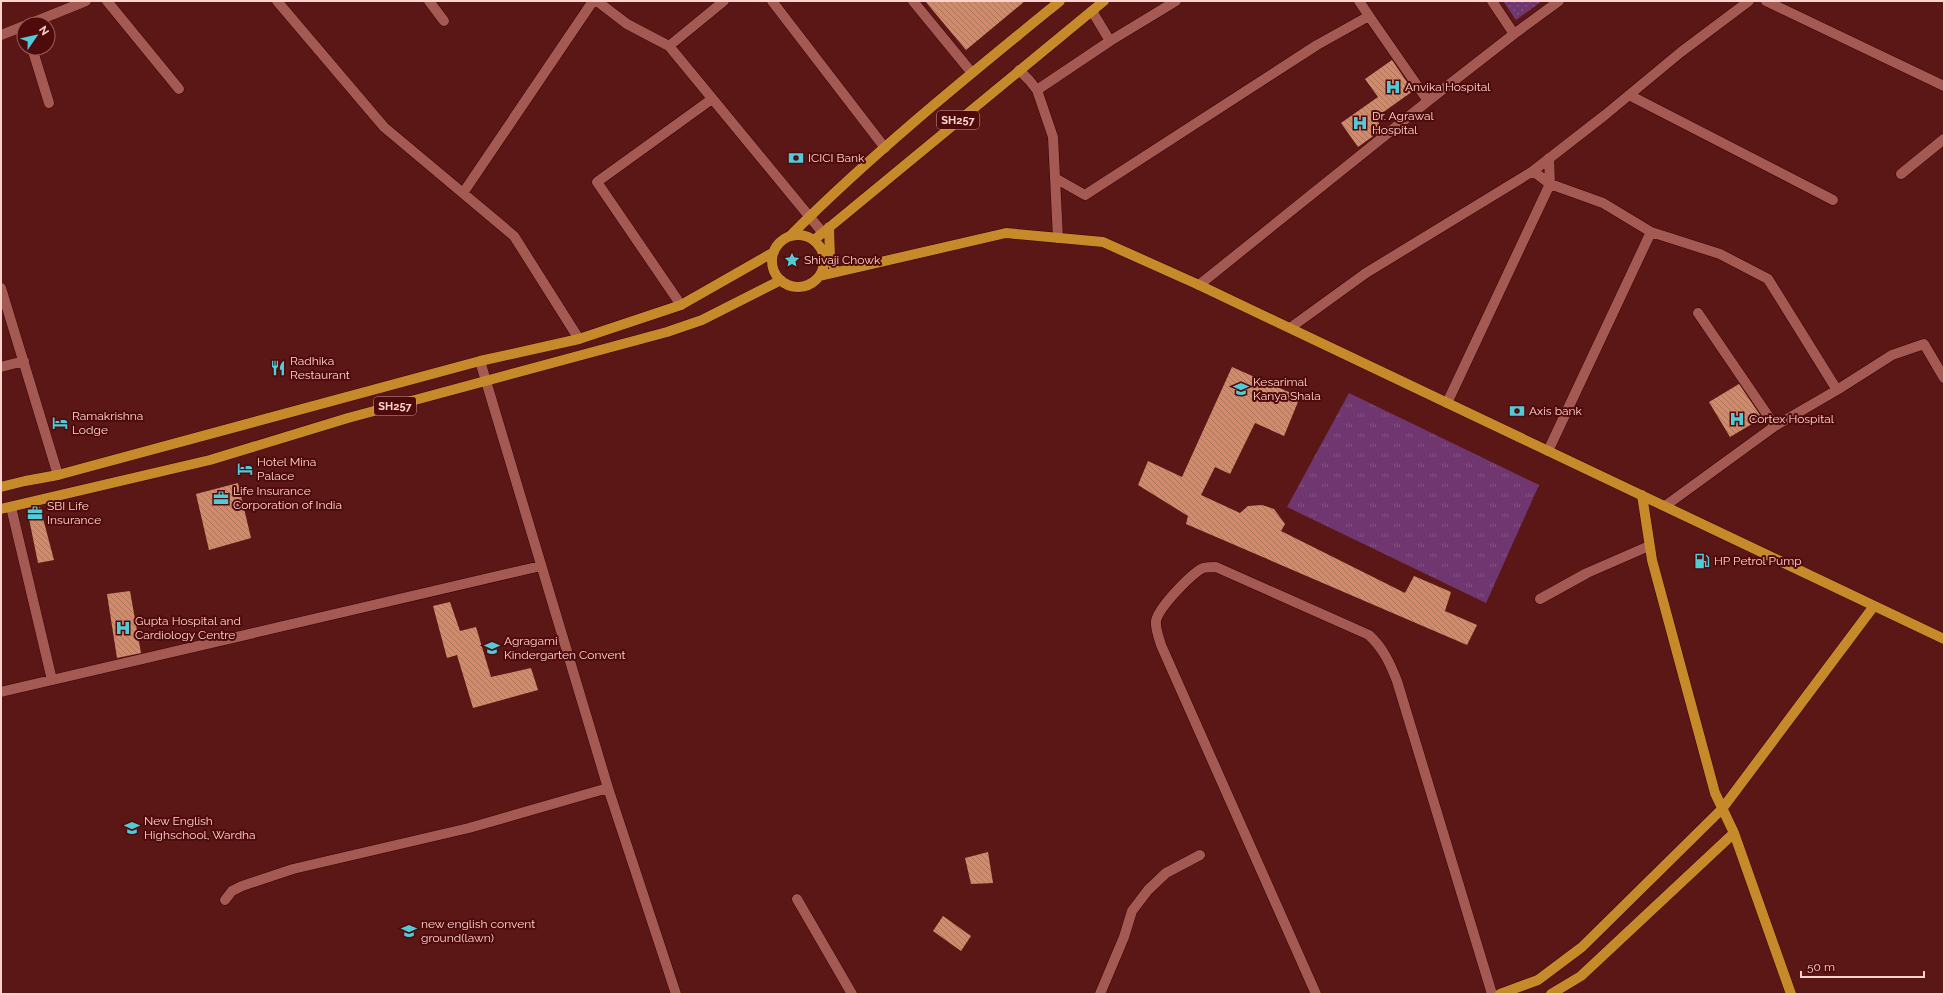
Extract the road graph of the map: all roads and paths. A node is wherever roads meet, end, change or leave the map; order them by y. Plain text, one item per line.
1 (86, 1) edge
2 (107, 1) edge
3 (277, 1) edge
4 (430, 1) edge
5 (593, 1) edge
6 (597, 1) edge
7 (724, 1) edge
8 (772, 1) edge
9 (913, 1) edge
10 (1060, 1) edge
11 (1104, 1) edge
12 (1176, 1) edge
13 (1359, 1) edge
14 (1492, 1) edge
15 (1559, 1) edge
16 (1749, 1) edge
17 (1766, 1) edge
18 (1092, 11) junction
19 (49, 16) edge
20 (1369, 16) junction
21 (444, 21) dead end
22 (16, 29) edge
23 (1514, 34) junction
24 (1, 35) edge
25 (1110, 41) junction
26 (669, 46) junction
27 (34, 56) edge
28 (1019, 70) junction
29 (972, 73) junction
30 (1944, 86) edge
31 (179, 89) dead end
32 (1037, 90) junction
33 (1629, 95) junction
34 (712, 99) junction
35 (1428, 101) junction
36 (49, 103) dead end
37 (1944, 139) edge
38 (885, 148) junction
39 (1549, 158) junction
40 (1533, 171) junction
41 (1901, 174) dead end
42 (1055, 178) junction
43 (1550, 184) junction
44 (463, 193) junction
45 (1833, 200) dead end
46 (809, 217) junction
47 (826, 230) junction
48 (1651, 232) junction
49 (791, 235) junction
50 (1058, 238) junction
51 (814, 240) junction
52 (774, 252) junction
53 (836, 272) junction
54 (820, 276) junction
55 (781, 280) junction
56 (1199, 285) junction
57 (1, 288) edge
58 (681, 305) junction
59 (1698, 313) dead end
60 (1290, 328) junction
61 (579, 339) junction
62 (24, 361) junction
63 (480, 361) junction
64 (1, 367) edge
65 (1944, 378) edge
66 (486, 382) junction
67 (1837, 390) junction
68 (1447, 403) junction
69 (1775, 426) junction
70 (1548, 451) junction
71 (58, 474) junction
72 (1, 488) edge
73 (1642, 495) junction
74 (1665, 506) junction
75 (6, 508) edge
76 (1649, 546) junction
77 (541, 566) junction
78 (1540, 599) dead end
79 (1874, 606) junction
80 (1944, 639) edge
81 (52, 680) junction
82 (1, 692) edge
83 (608, 788) junction
84 (1722, 809) junction
85 (1734, 833) junction
86 (1200, 855) dead end
87 (797, 899) dead end
88 (225, 900) dead end
89 (676, 994) edge
90 (852, 994) edge
91 (1100, 994) edge
92 (1316, 994) edge
93 (1492, 994) edge
94 (1500, 994) edge
95 (1551, 994) edge
96 (1791, 994) edge

1 - 19 street
2 - 31 street
3 - 44 street
4 - 21 street
5 - 44 street
6 - 26 street
7 - 26 street
8 - 38 street
9 - 29 street
10 - 29 main road, SH257
11 - 18 main road, SH257
12 - 25 street
13 - 20 street
14 - 23 street
15 - 23 street
16 - 33 street
17 - 30 street
18 - 25 street
18 - 28 main road, SH257
20 - 35 street
20 - 42 street
22 - 24 street
23 - 35 street
25 - 32 street
26 - 34 street
27 - 36 street
28 - 32 street
28 - 47 main road, SH257
29 - 38 main road, SH257
32 - 42 street
33 - 39 street
33 - 45 street
34 - 46 street
34 - 58 street
35 - 56 street
37 - 41 street
38 - 46 main road, SH257
39 - 40 street
39 - 43 street
40 - 43 street
40 - 60 street
42 - 50 street
43 - 48 street
43 - 68 street
44 - 61 street
46 - 47 street
46 - 49 main road, SH257
47 - 51 main road, SH257
47 - 53 main road
48 - 67 street
48 - 70 street
49 - 51 main road
49 - 52 main road
50 - 53 main road
50 - 56 main road
51 - 54 main road
52 - 55 main road
52 - 58 main road, SH257
53 - 54 main road
54 - 55 main road
55 - 66 main road, SH257
56 - 60 main road
57 - 62 street
58 - 61 main road, SH257
59 - 69 street
60 - 68 main road
61 - 63 main road, SH257
62 - 64 street
62 - 71 street
63 - 66 street
63 - 71 main road, SH257
65 - 67 street
66 - 75 main road, SH257
66 - 77 street
67 - 69 street
68 - 70 main road
69 - 74 street
70 - 73 main road
71 - 72 main road, SH257
73 - 74 main road
73 - 76 main road
74 - 79 main road
75 - 81 street
76 - 78 street
76 - 84 main road
77 - 81 street
77 - 83 street
79 - 80 main road
79 - 84 main road
81 - 82 street
83 - 88 street
83 - 89 street
84 - 85 main road
84 - 94 main road
85 - 95 main road
85 - 96 main road
86 - 91 street
87 - 90 street
92 - 93 street

